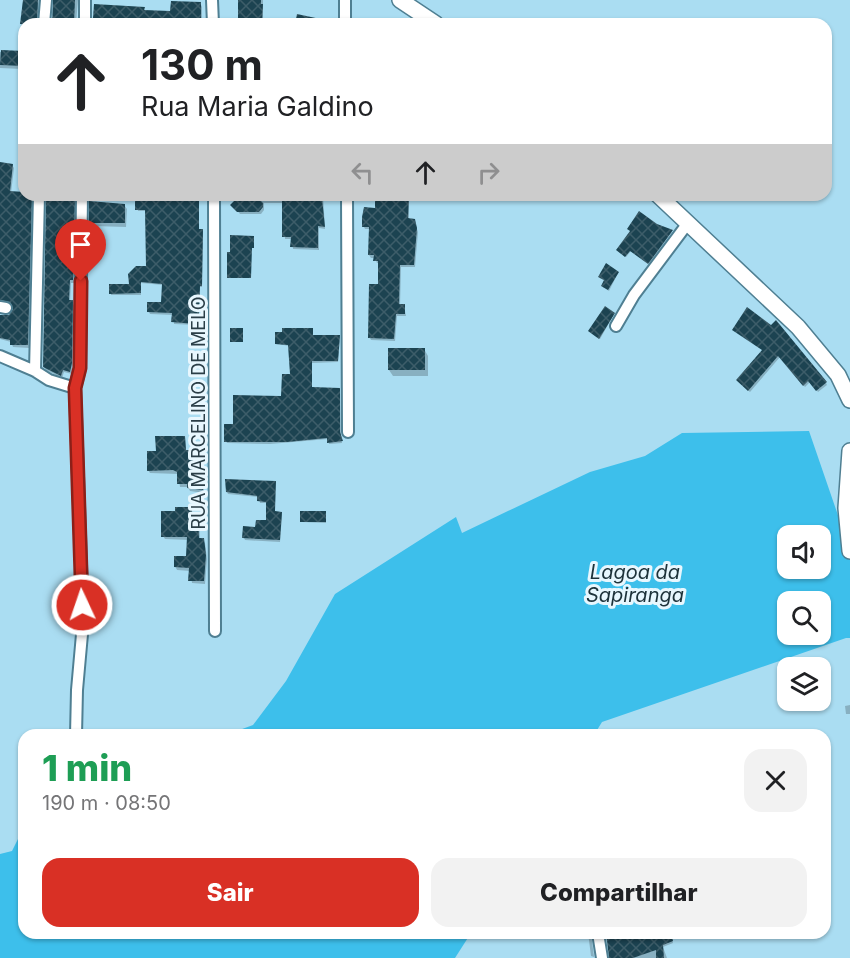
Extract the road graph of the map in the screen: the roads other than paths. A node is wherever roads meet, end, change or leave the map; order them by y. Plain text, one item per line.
1 (46, 0) edge
2 (85, 0) edge
3 (212, 0) edge
4 (345, 0) edge
5 (400, 0) edge
6 (44, 18) edge
7 (85, 18) edge
8 (213, 18) edge
9 (345, 18) edge
10 (427, 18) edge
11 (39, 201) edge
12 (82, 201) edge
13 (214, 201) edge
14 (347, 201) edge
15 (664, 201) edge
16 (688, 223) junction
17 (616, 326) dead end
18 (0, 356) edge
19 (35, 371) junction
20 (75, 388) junction
21 (850, 400) edge
22 (348, 432) dead end
23 (850, 451) edge
24 (850, 551) edge
25 (215, 631) dead end
26 (76, 729) edge
27 (599, 939) edge
28 (602, 958) edge

1 - 6 street
2 - 7 street
3 - 8 street
4 - 9 street
5 - 10 street
11 - 19 street
12 - 20 street
13 - 25 street, RUA MARCELINO DE MELO
14 - 22 street
15 - 16 street
16 - 17 street
16 - 21 street
18 - 19 street
19 - 20 street
20 - 26 street
23 - 24 street
27 - 28 street

